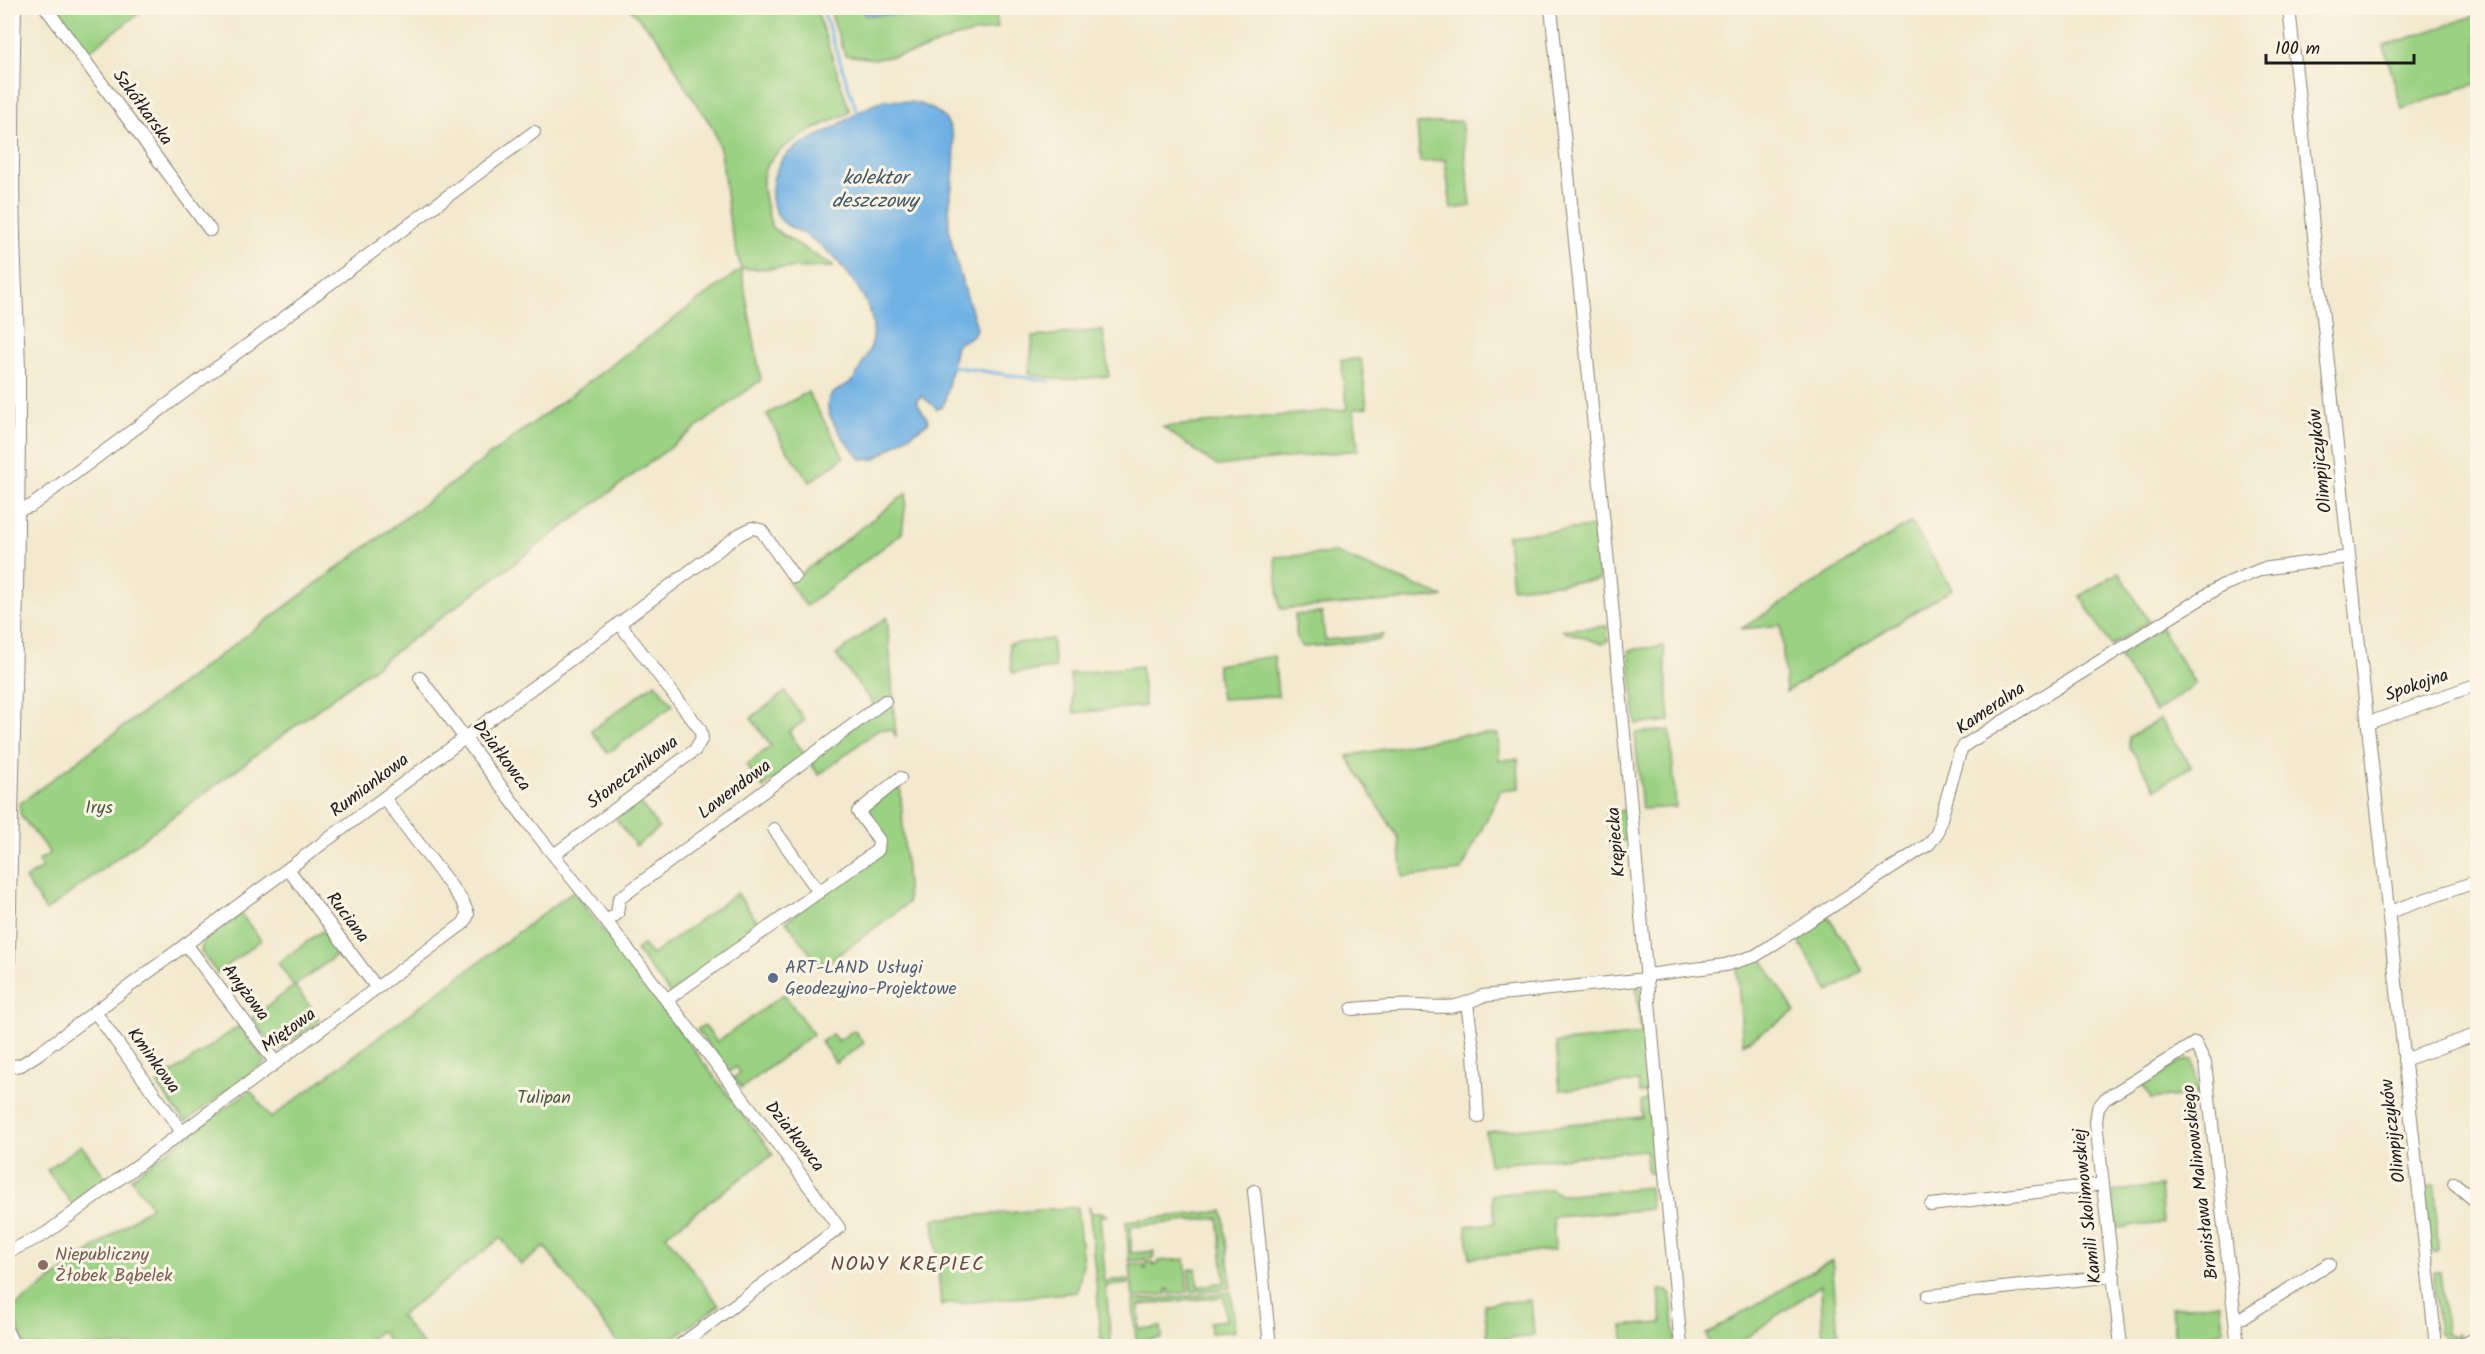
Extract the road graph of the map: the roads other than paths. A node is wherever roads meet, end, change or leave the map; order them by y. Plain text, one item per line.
1 (15, 8) edge
2 (46, 8) edge
3 (1551, 8) edge
4 (2289, 8) edge
5 (534, 132) dead end
6 (210, 230) dead end
7 (13, 370) edge
8 (18, 435) junction
9 (8, 443) edge
10 (17, 510) junction
11 (2349, 557) junction
12 (794, 577) dead end
13 (620, 623) junction
14 (420, 678) dead end
15 (2478, 684) edge
16 (885, 701) dead end
17 (2368, 723) junction
18 (465, 738) junction
19 (900, 778) dead end
20 (384, 798) junction
21 (774, 830) dead end
22 (555, 854) junction
23 (288, 869) junction
24 (2478, 880) edge
25 (819, 892) junction
26 (2389, 912) junction
27 (606, 921) junction
28 (186, 944) junction
29 (1647, 977) junction
30 (377, 988) junction
31 (666, 1000) junction
32 (1467, 1004) junction
33 (1352, 1009) dead end
34 (8, 1011) edge
35 (95, 1012) junction
36 (2478, 1034) edge
37 (2195, 1043) joint
38 (2404, 1059) junction
39 (276, 1063) junction
40 (8, 1067) edge
41 (1478, 1117) dead end
42 (183, 1132) junction
43 (2454, 1183) dead end
44 (2103, 1184) junction
45 (1254, 1191) dead end
46 (2478, 1203) edge
47 (1931, 1205) dead end
48 (8, 1252) edge
49 (2329, 1264) dead end
50 (2114, 1276) junction
51 (1928, 1296) dead end
52 (2235, 1319) junction
53 (2478, 1337) edge
54 (679, 1347) edge
55 (1270, 1347) edge
56 (1681, 1347) edge
57 (2121, 1347) edge
58 (2238, 1347) edge
59 (2436, 1347) edge
60 (2461, 1347) edge

1 - 7 street
2 - 6 street, Szkółkarska
3 - 29 street, Krępiecka
4 - 11 street, Olimpijczyków
5 - 10 street
7 - 8 street
8 - 9 street
8 - 10 street
10 - 34 street
11 - 17 street, Olimpijczyków
11 - 29 street, Kameralna
12 - 13 street, Rumiankowa
13 - 18 street, Rumiankowa
13 - 22 street, Słonecznikowa
14 - 18 street, Działkowca
15 - 17 street, Spokojna
16 - 27 street, Lawendowa
17 - 26 street, Olimpijczyków
18 - 20 street, Rumiankowa
18 - 22 street, Działkowca
19 - 25 street
20 - 23 street, Rumiankowa
20 - 30 street, Miętowa
21 - 25 street
22 - 27 street, Działkowca
23 - 28 street, Rumiankowa
23 - 30 street, Ruciana
24 - 26 street
25 - 31 street
26 - 38 street, Olimpijczyków
27 - 31 street, Działkowca
28 - 35 street, Rumiankowa
28 - 39 street, Anyżowa
29 - 32 street, Kameralna
29 - 56 street, Krępiecka
30 - 39 street, Miętowa
31 - 54 street, Działkowca
32 - 33 street, Kameralna
32 - 41 street
35 - 40 street, Rumiankowa
35 - 42 street, Kminkowa
36 - 38 street
37 - 44 street, Kamili Skolimowskiej
37 - 52 street, Bronisława Malinowskiego
38 - 59 street, Olimpijczyków
39 - 42 street, Miętowa
42 - 48 street, Miętowa
43 - 46 street
44 - 47 street
44 - 50 street, Kamili Skolimowskiej
45 - 55 street
49 - 52 street
50 - 51 street
50 - 57 street, Kamili Skolimowskiej
52 - 58 street, Bronisława Malinowskiego
53 - 60 street

